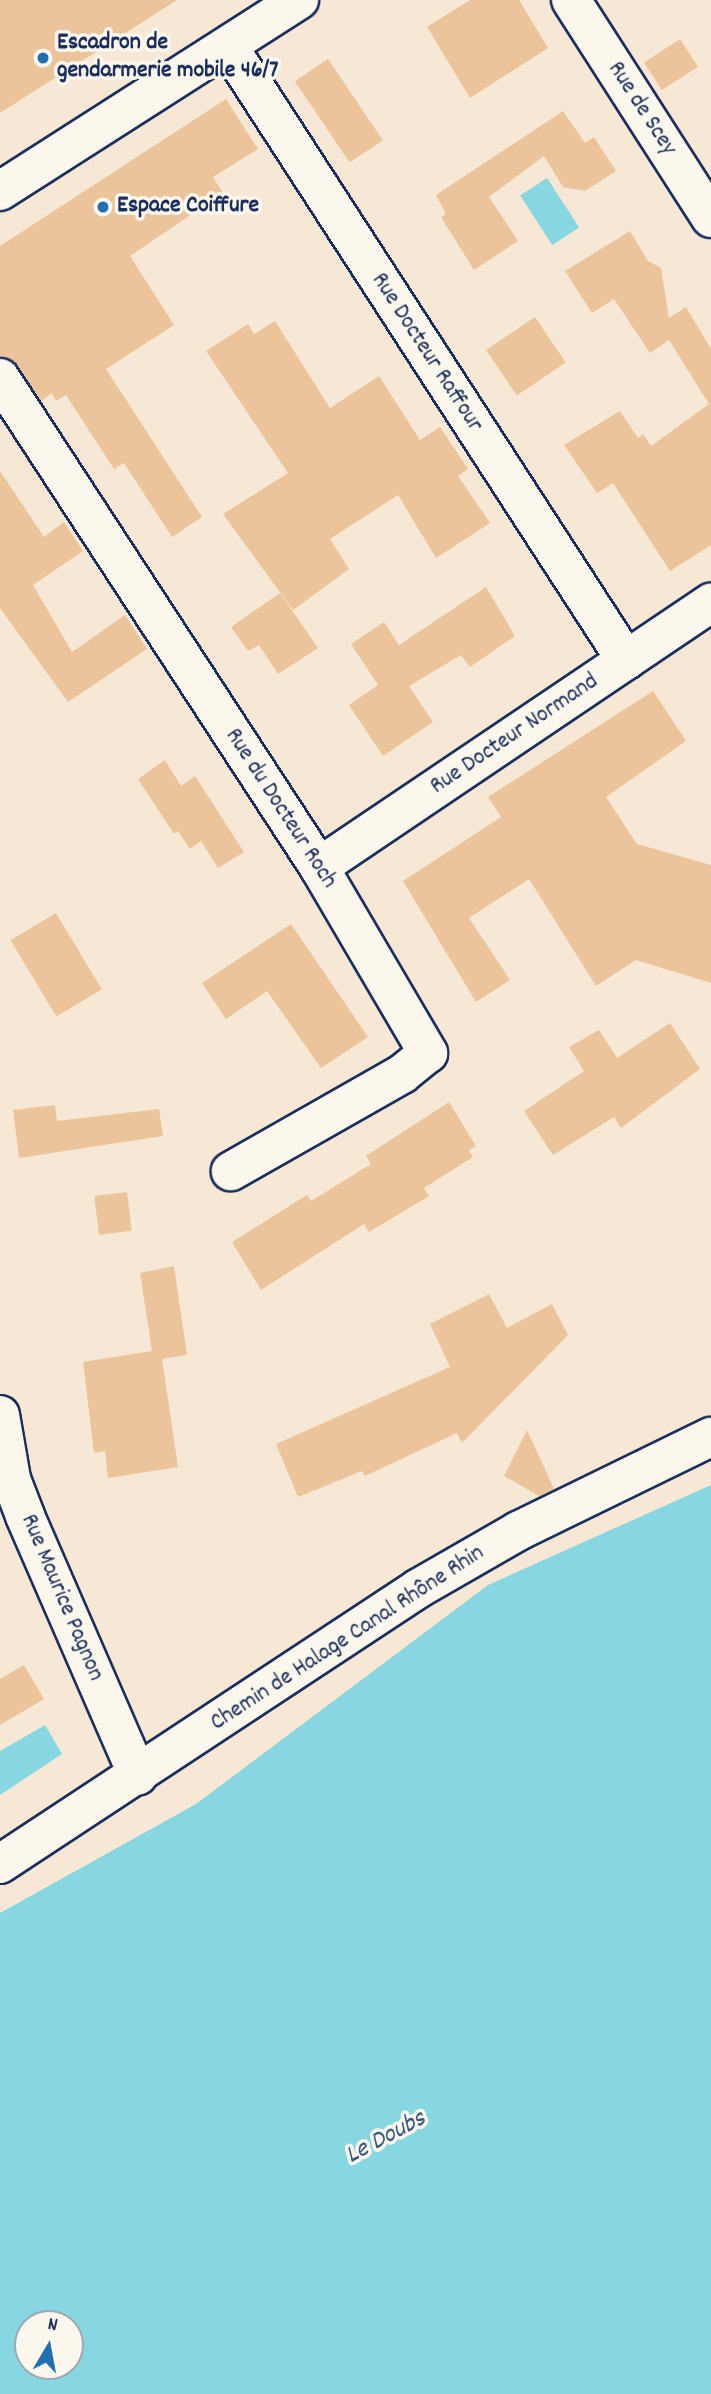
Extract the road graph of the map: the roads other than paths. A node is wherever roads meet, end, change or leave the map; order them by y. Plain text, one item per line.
1 (299, 0) edge
2 (571, 0) edge
3 (228, 46) junction
4 (0, 191) edge
5 (711, 218) edge
6 (0, 378) edge
7 (711, 603) edge
8 (626, 660) junction
9 (318, 867) junction
10 (232, 1171) dead end
11 (0, 1415) edge
12 (711, 1437) edge
13 (138, 1776) junction
14 (0, 1864) edge

1 - 3 street
2 - 5 street, Rue de Scey
3 - 4 street
3 - 8 street, Rue Docteur Raffour
6 - 9 street, Rue du Docteur Roch
7 - 8 street, Rue Docteur Normand
8 - 9 street, Rue Docteur Normand
9 - 10 street, Rue du Docteur Roch
11 - 13 street, Rue Maurice Pagnon
12 - 13 street, Chemin de Halage Canal Rhône Rhin
13 - 14 street, Chemin de Halage Canal Rhône Rhin

